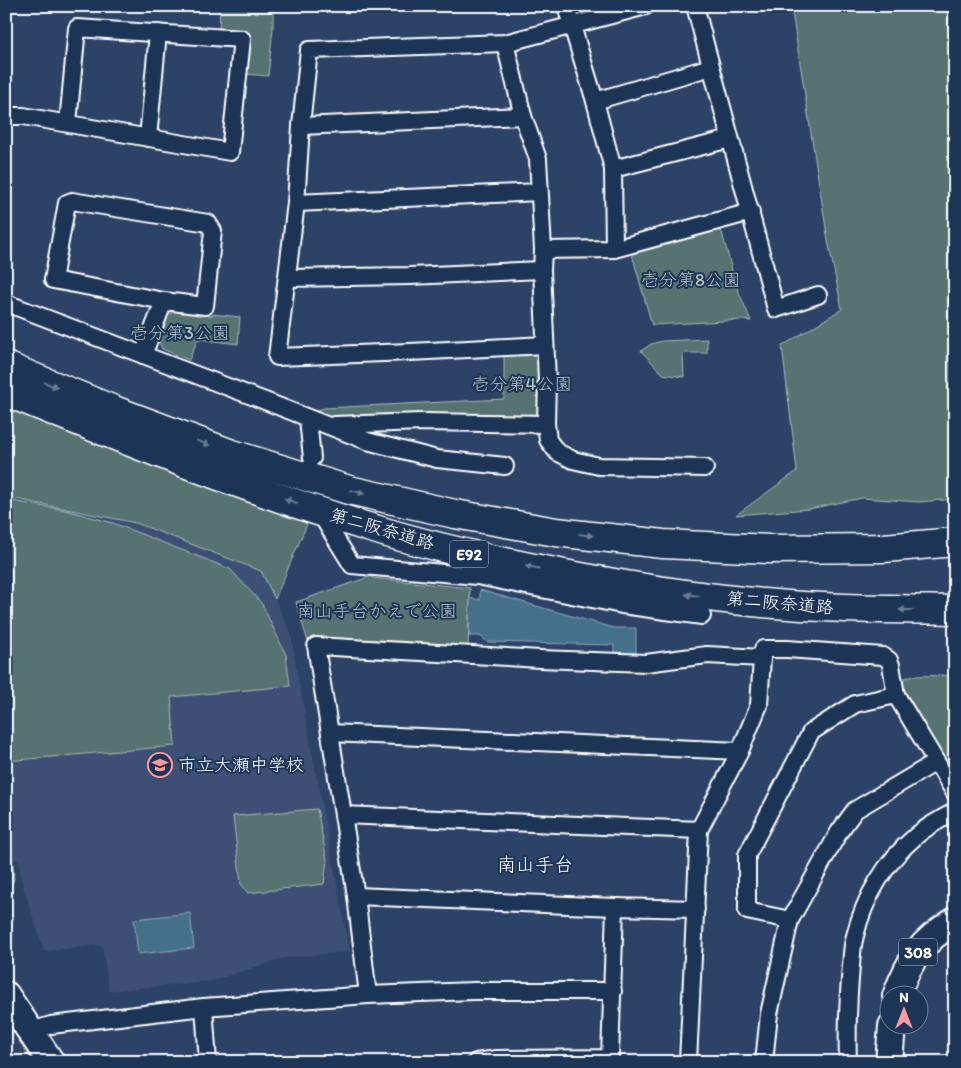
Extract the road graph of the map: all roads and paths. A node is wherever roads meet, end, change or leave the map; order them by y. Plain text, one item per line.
1 (566, 6) edge
2 (646, 6) edge
3 (694, 6) edge
4 (572, 27) junction
5 (158, 33) junction
6 (505, 43) junction
7 (711, 67) junction
8 (596, 101) junction
9 (6, 116) edge
10 (523, 116) junction
11 (68, 123) junction
12 (301, 126) junction
13 (148, 138) junction
14 (730, 139) junction
15 (613, 169) junction
16 (538, 192) junction
17 (296, 203) junction
18 (751, 212) junction
19 (614, 249) junction
20 (543, 250) junction
21 (542, 270) junction
22 (287, 278) junction
23 (818, 295) dead end
24 (164, 301) junction
25 (6, 303) edge
26 (545, 346) junction
27 (143, 355) junction
28 (6, 366) edge
29 (6, 392) edge
30 (308, 419) junction
31 (546, 424) junction
32 (325, 426) junction
33 (312, 458) dead end
34 (505, 466) dead end
35 (705, 468) dead end
36 (326, 523) dead end
37 (955, 542) edge
38 (955, 610) edge
39 (702, 616) dead end
40 (762, 658) junction
41 (896, 695) junction
42 (330, 733) junction
43 (740, 751) junction
44 (936, 762) junction
45 (955, 793) edge
46 (955, 811) edge
47 (343, 815) junction
48 (699, 830) junction
49 (356, 896) junction
50 (615, 907) junction
51 (696, 909) junction
52 (790, 920) junction
53 (955, 921) edge
54 (900, 986) edge
55 (613, 990) junction
56 (368, 995) junction
57 (8, 1000) edge
58 (204, 1007) junction
59 (31, 1031) junction
60 (891, 1036) edge
61 (51, 1062) edge
62 (208, 1062) edge
63 (476, 1062) edge
64 (688, 1062) edge
65 (764, 1062) edge
66 (848, 1062) edge
67 (889, 1062) edge

1 - 4 street
2 - 4 street
3 - 7 street
4 - 6 street
4 - 8 street
5 - 11 street
5 - 13 street
5 - 13 street
6 - 10 street
6 - 12 street
7 - 8 street
7 - 14 street
8 - 15 street
9 - 11 street
10 - 12 street
10 - 16 street
11 - 13 street
12 - 17 street
14 - 15 street
14 - 18 street
15 - 19 street
16 - 17 street
16 - 20 street
17 - 22 street
18 - 19 street
18 - 23 street
19 - 20 street
20 - 21 street
21 - 22 street
21 - 26 street
22 - 26 street
24 - 24 street
24 - 27 street
25 - 27 street
26 - 31 street
27 - 30 street
28 -> 37 highway, 第二阪奈道路 / E92
38 -> 29 highway, 第二阪奈道路 / E92
30 - 32 street
30 - 33 street
31 - 32 street
31 - 35 street
32 - 34 street
36 - 39 street
40 - 41 street
40 - 42 street
40 - 43 street
41 - 44 street
41 - 52 street
42 - 43 street
42 - 47 street
43 - 48 street
44 - 45 street
44 - 52 street
46 - 66 street
47 - 48 street
47 - 49 street
48 - 51 street
49 - 50 street
49 - 56 street
50 - 51 street
50 - 55 street
51 - 64 street
52 - 65 street
53 - 54 highway, 308
55 - 56 street
55 - 63 street
56 - 58 street
57 - 59 highway
58 - 59 street
58 - 62 street
59 - 61 highway
60 - 67 highway

